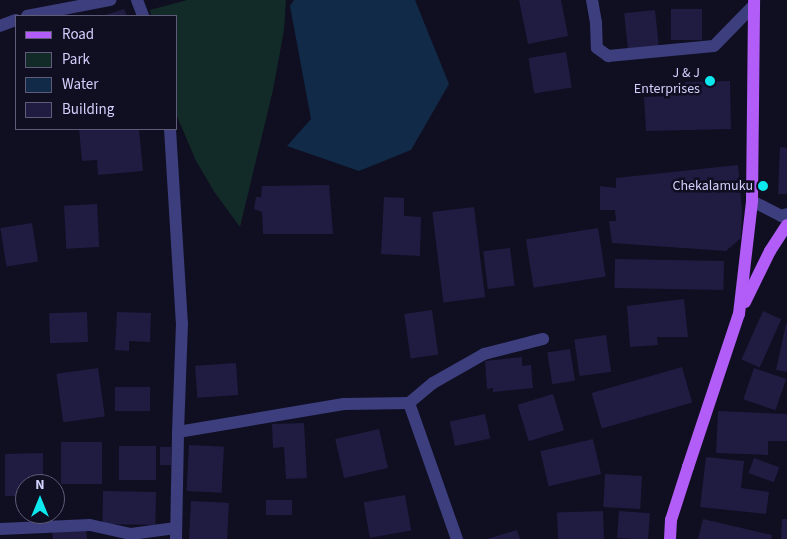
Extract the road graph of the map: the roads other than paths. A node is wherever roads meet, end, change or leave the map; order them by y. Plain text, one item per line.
1 (110, 0) edge
2 (137, 0) edge
3 (592, 0) edge
4 (754, 2) edge
5 (32, 15) edge
6 (143, 15) edge
7 (15, 20) edge
8 (0, 26) edge
9 (170, 130) edge
10 (752, 201) junction
11 (787, 214) edge
12 (787, 226) edge
13 (739, 314) junction
14 (543, 339) dead end
15 (408, 403) junction
16 (178, 432) junction
17 (0, 529) edge
18 (176, 534) edge
19 (457, 539) edge
20 (670, 539) edge

1 - 5 street
2 - 6 street
3 - 4 street
4 - 10 main road
7 - 8 street
9 - 16 street
10 - 11 street
10 - 13 main road
12 - 13 main road
13 - 20 main road
14 - 15 street
15 - 16 street
15 - 19 street
16 - 18 street
17 - 18 street

